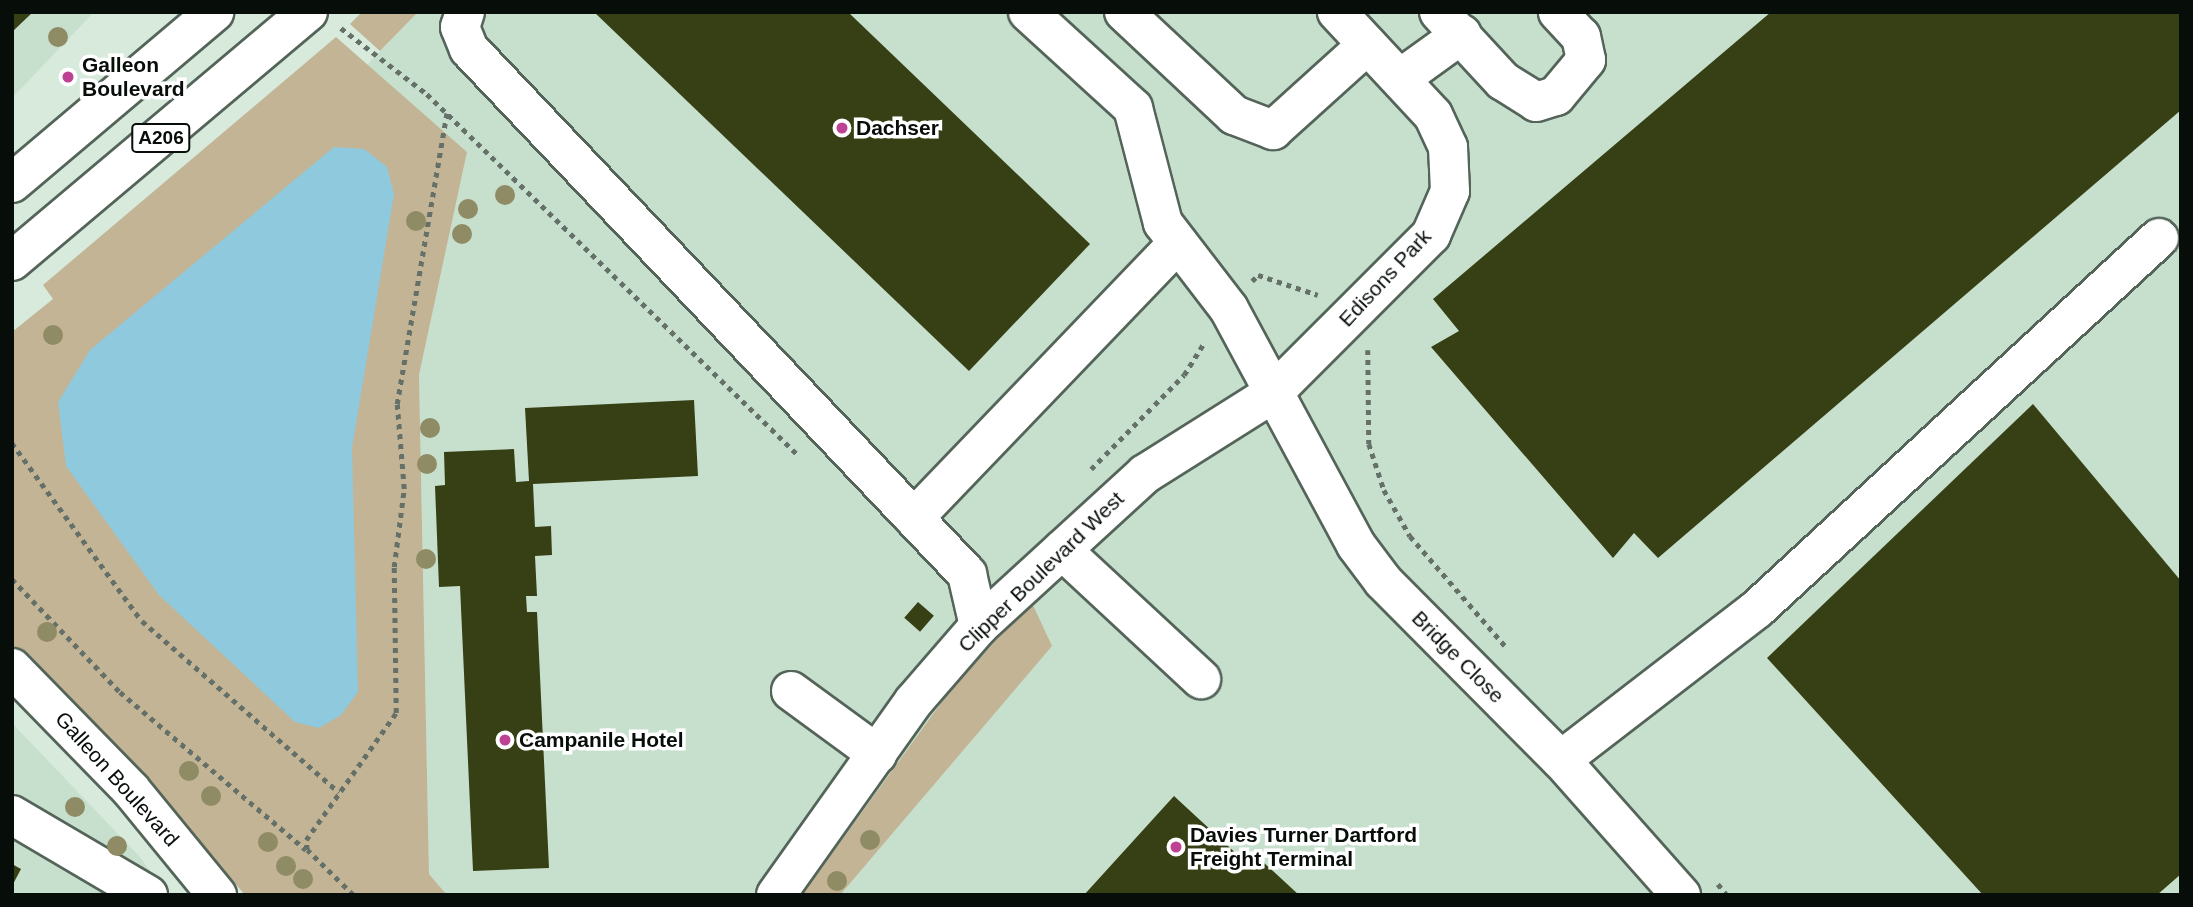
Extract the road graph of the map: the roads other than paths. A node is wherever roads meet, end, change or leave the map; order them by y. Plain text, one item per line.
1 (214, 12) edge
2 (465, 12) edge
3 (1028, 12) edge
4 (1124, 12) edge
5 (1337, 12) edge
6 (1558, 12) edge
7 (321, 18) edge
8 (1451, 23) edge
9 (1367, 45) junction
10 (1401, 78) junction
11 (12, 183) edge
12 (2159, 238) dead end
13 (1178, 243) junction
14 (12, 261) edge
15 (1272, 394) junction
16 (914, 518) junction
17 (1062, 550) junction
18 (979, 626) junction
19 (12, 668) edge
20 (1202, 680) dead end
21 (791, 691) dead end
22 (877, 754) junction
23 (1561, 760) junction
24 (12, 814) edge
25 (148, 895) edge
26 (216, 895) edge
27 (776, 895) edge
28 (1681, 895) edge

1 - 11 street, A206
2 - 16 street
3 - 13 street, Bridge Close
4 - 9 street
5 - 9 street, Edisons Park
6 - 8 street
7 - 14 street, A206
8 - 10 street
9 - 10 street, Edisons Park
10 - 15 street, Edisons Park
12 - 23 street
13 - 15 street, Bridge Close
13 - 16 street
15 - 17 street, Clipper Boulevard West
15 - 23 street, Bridge Close
16 - 18 street
17 - 18 street, Clipper Boulevard West
17 - 20 street
18 - 22 street, Clipper Boulevard West
19 - 26 street, Galleon Boulevard
21 - 22 street
22 - 27 street, Clipper Boulevard West
23 - 28 street, Bridge Close
24 - 25 street

